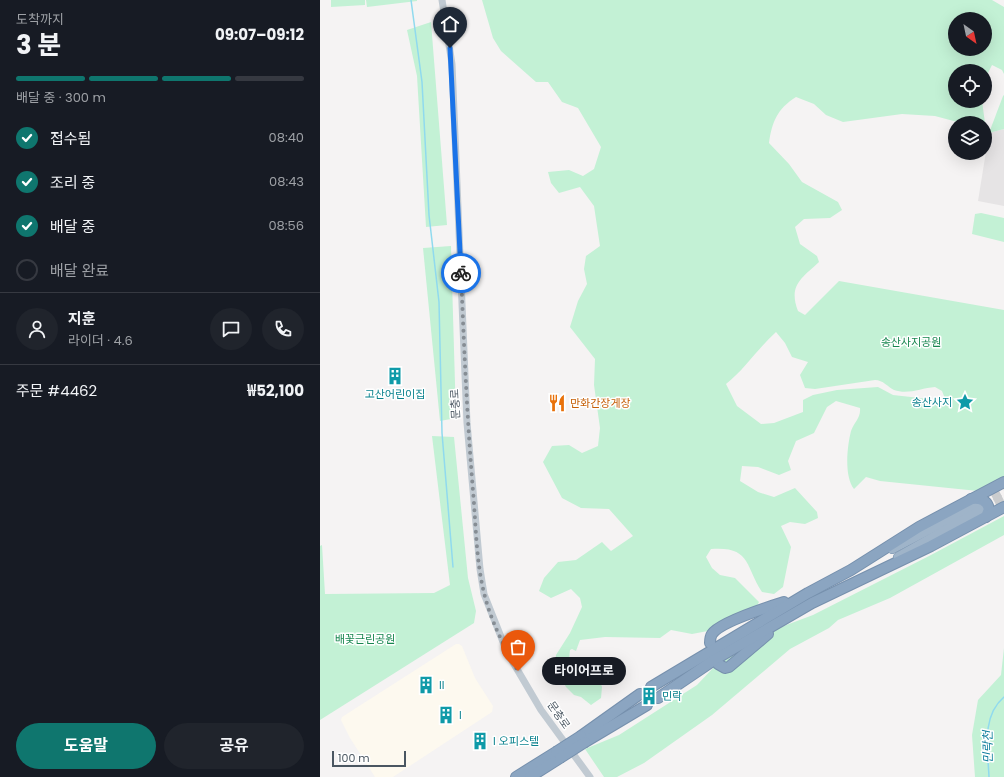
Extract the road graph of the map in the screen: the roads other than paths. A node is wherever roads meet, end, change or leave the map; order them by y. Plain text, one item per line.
1 (442, 0) edge
2 (1004, 482) edge
3 (970, 499) junction
4 (1004, 507) edge
5 (982, 510) junction
6 (851, 570) junction
7 (808, 593) junction
8 (812, 603) junction
9 (710, 643) dead end
10 (718, 664) dead end
11 (651, 687) dead end
12 (640, 694) dead end
13 (658, 698) dead end
14 (647, 705) dead end
15 (583, 739) junction
16 (558, 755) junction
17 (516, 777) edge
18 (530, 777) edge
19 (590, 777) edge

1 - 19 street, 문충로
2 - 3 highway
3 - 5 highway
3 - 6 highway
4 - 5 highway
5 - 6 highway
5 - 8 highway
6 - 7 highway
7 - 9 highway
7 - 11 highway
8 - 10 highway
8 - 13 highway
12 - 15 highway
14 - 15 highway
15 - 16 highway, bridge
16 - 17 highway
16 - 18 highway

